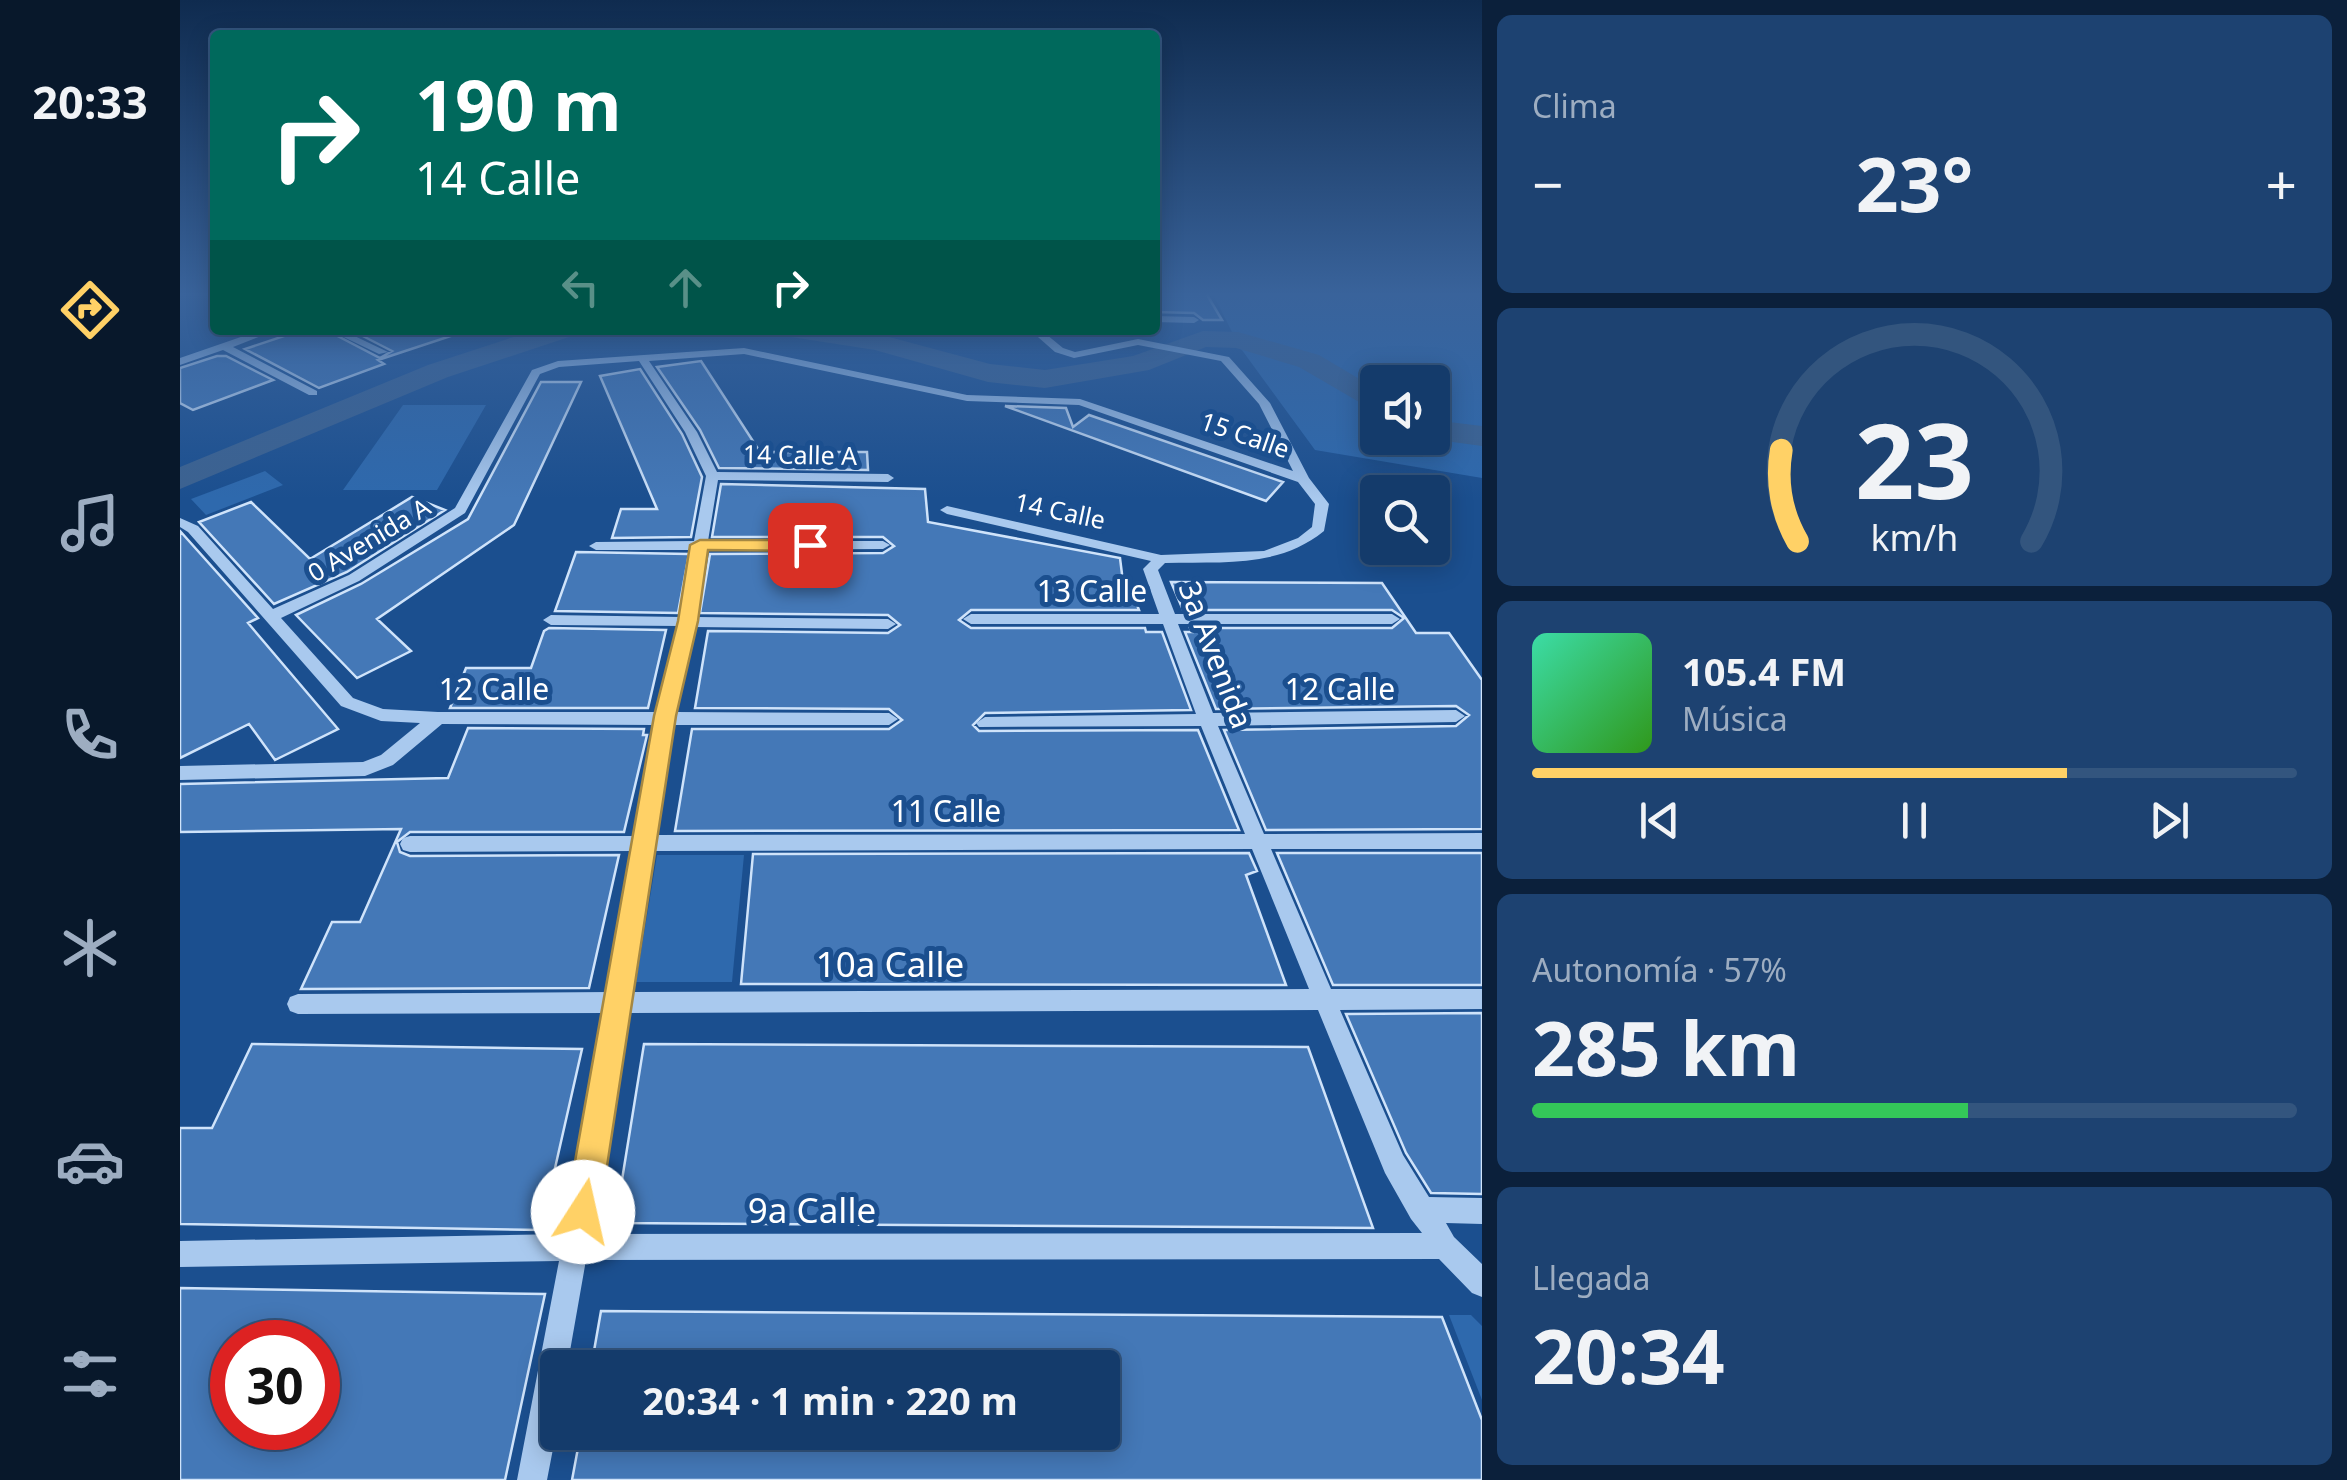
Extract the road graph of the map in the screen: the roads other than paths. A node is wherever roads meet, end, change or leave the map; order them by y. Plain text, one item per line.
1 (251, 361) edge
2 (608, 361) edge
3 (644, 361) edge
4 (788, 361) edge
5 (1228, 361) edge
6 (313, 393) dead end
7 (712, 476) junction
8 (888, 478) dead end
9 (1303, 479) junction
10 (948, 510) dead end
11 (180, 522) edge
12 (700, 545) junction
13 (596, 546) dead end
14 (883, 546) dead end
15 (1161, 559) junction
16 (274, 615) junction
17 (971, 619) dead end
18 (1392, 619) dead end
19 (552, 620) dead end
20 (1168, 620) junction
21 (688, 621) junction
22 (888, 624) dead end
23 (665, 716) junction
24 (1456, 716) dead end
25 (438, 718) junction
26 (1206, 718) junction
27 (890, 719) dead end
28 (985, 723) dead end
29 (180, 774) edge
30 (1482, 841) edge
31 (1260, 842) junction
32 (644, 843) junction
33 (410, 844) dead end
34 (1482, 999) edge
35 (621, 1000) junction
36 (1325, 1000) junction
37 (298, 1004) dead end
38 (1420, 1210) junction
39 (1482, 1211) edge
40 (1445, 1246) junction
41 (577, 1247) junction
42 (180, 1254) edge
43 (1482, 1284) edge
44 (532, 1480) edge

1 - 6 street
2 - 16 street, 0 Avenida A
3 - 7 street
4 - 9 street, 15 Calle
5 - 9 street, 3a Avenida
7 - 8 street, 14 Calle A
7 - 12 street
9 - 15 street, 3a Avenida
10 - 15 street, 14 Calle
11 - 16 street, 12 Calle
12 - 13 street
12 - 14 street
12 - 21 street
15 - 20 street, 3a Avenida
16 - 25 street, 12 Calle
17 - 20 street, 13 Calle
18 - 20 street, 13 Calle
19 - 21 street
20 - 26 street, 3a Avenida
21 - 22 street
21 - 23 street
23 - 25 street, 12 Calle
23 - 27 street, 12 Calle
23 - 32 street
24 - 26 street, 12 Calle
25 - 29 street
26 - 28 street, 12 Calle
26 - 31 street, 3a Avenida
30 - 31 street, 11 Calle
31 - 32 street, 11 Calle
31 - 36 street, 3a Avenida
32 - 33 street, 11 Calle
32 - 35 street
34 - 36 street, 10a Calle
35 - 36 street, 10a Calle
35 - 37 street, 10a Calle
35 - 41 street
36 - 38 street, 3a Avenida
38 - 39 street
38 - 40 street, 3a Avenida
40 - 41 street, 9a Calle
40 - 43 street, 3a Avenida
41 - 42 street, 9a Calle
41 - 44 street

